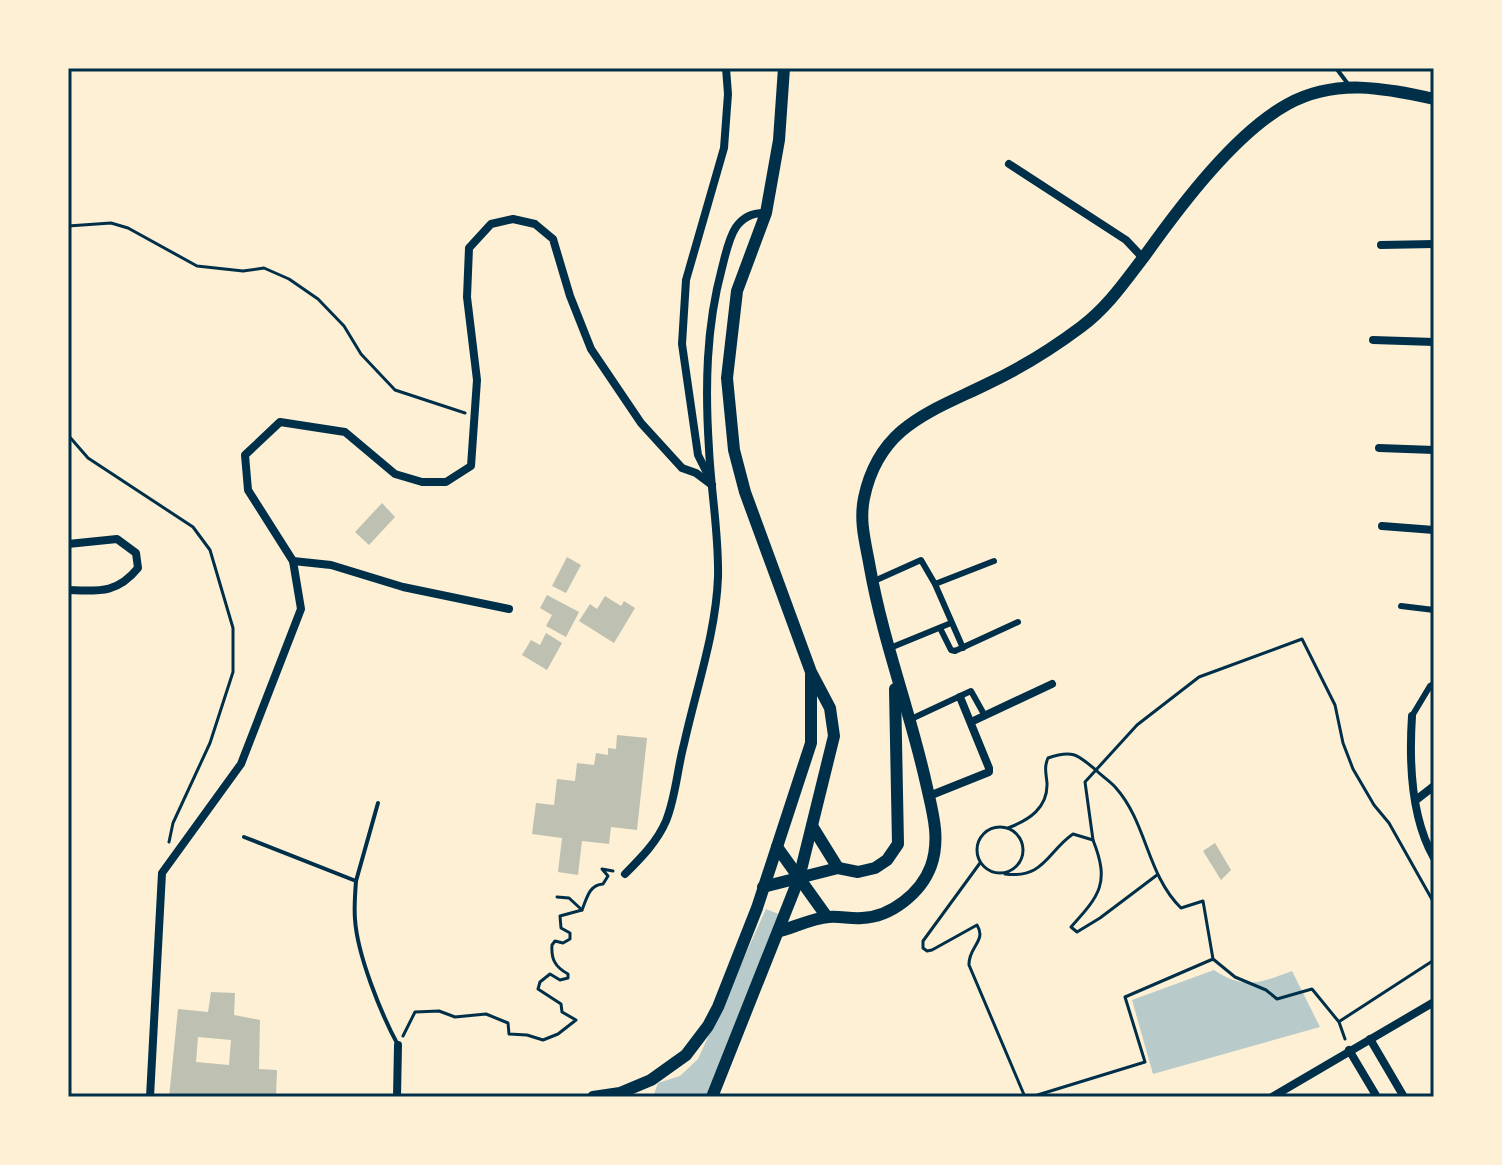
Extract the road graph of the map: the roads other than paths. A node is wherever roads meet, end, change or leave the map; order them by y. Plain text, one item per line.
1 (726, 68) edge
2 (784, 68) edge
3 (1336, 68) edge
4 (1349, 86) junction
5 (1434, 99) edge
6 (1009, 164) dead end
7 (766, 213) junction
8 (1434, 244) edge
9 (1381, 245) dead end
10 (1143, 258) junction
11 (1373, 340) dead end
12 (1434, 342) edge
13 (1379, 448) dead end
14 (1434, 450) edge
15 (712, 485) junction
16 (1382, 526) dead end
17 (1434, 530) edge
18 (68, 544) edge
19 (293, 561) junction
20 (994, 561) dead end
21 (872, 582) junction
22 (935, 584) junction
23 (68, 590) edge
24 (1401, 606) dead end
25 (509, 609) dead end
26 (1434, 610) edge
27 (1018, 622) dead end
28 (951, 623) junction
29 (940, 628) junction
30 (890, 648) junction
31 (963, 648) junction
32 (895, 666) junction
33 (811, 672) junction
34 (1052, 684) dead end
35 (1434, 684) edge
36 (960, 697) junction
37 (985, 716) junction
38 (1412, 716) joint
39 (909, 720) junction
40 (971, 722) junction
41 (1434, 786) edge
42 (929, 796) junction
43 (1416, 800) junction
44 (378, 803) dead end
45 (812, 826) junction
46 (244, 837) dead end
47 (777, 847) junction
48 (1434, 858) edge
49 (838, 868) junction
50 (625, 874) road end
51 (799, 878) junction
52 (356, 881) junction
53 (763, 887) junction
54 (827, 917) junction
55 (780, 931) junction
56 (1434, 1002) edge
57 (1370, 1039) junction
58 (398, 1045) joint
59 (1349, 1050) junction
60 (150, 1097) edge
61 (397, 1097) edge
62 (593, 1097) edge
63 (712, 1097) edge
64 (1272, 1097) edge
65 (1377, 1097) edge
66 (1404, 1097) edge

1 - 15 street
2 - 7 main road
3 - 4 lane
4 - 5 main road
4 - 10 main road
6 - 10 street
7 - 15 street
7 - 33 main road
8 - 9 street
10 - 21 main road
11 - 12 street
13 - 14 street
15 - 19 street
15 - 50 street
16 - 17 street
18 - 23 street
19 - 25 street
19 - 60 street
20 - 22 street
21 - 22 street
21 - 30 main road
22 - 28 street
24 - 26 street
27 - 31 street
28 - 29 street
28 - 31 street
29 - 30 street
29 - 31 street
30 - 32 main road
32 - 39 main road
32 - 49 main road
33 - 45 main road
33 - 47 main road
34 - 37 street
35 - 38 street
36 - 37 street
36 - 39 street
36 - 40 street
37 - 40 street
38 - 43 street
39 - 42 main road
40 - 42 street
41 - 43 street
42 - 54 main road
43 - 48 street
44 - 52 lane
45 - 49 main road
45 - 51 main road
46 - 52 lane
47 - 51 main road
47 - 53 main road
49 - 51 main road
51 - 53 main road
51 - 54 main road
51 - 55 main road
52 - 58 lane
53 - 62 main road
54 - 55 main road
55 - 63 main road
56 - 57 street
57 - 59 street
57 - 66 street
58 - 61 street
59 - 64 street
59 - 65 street

